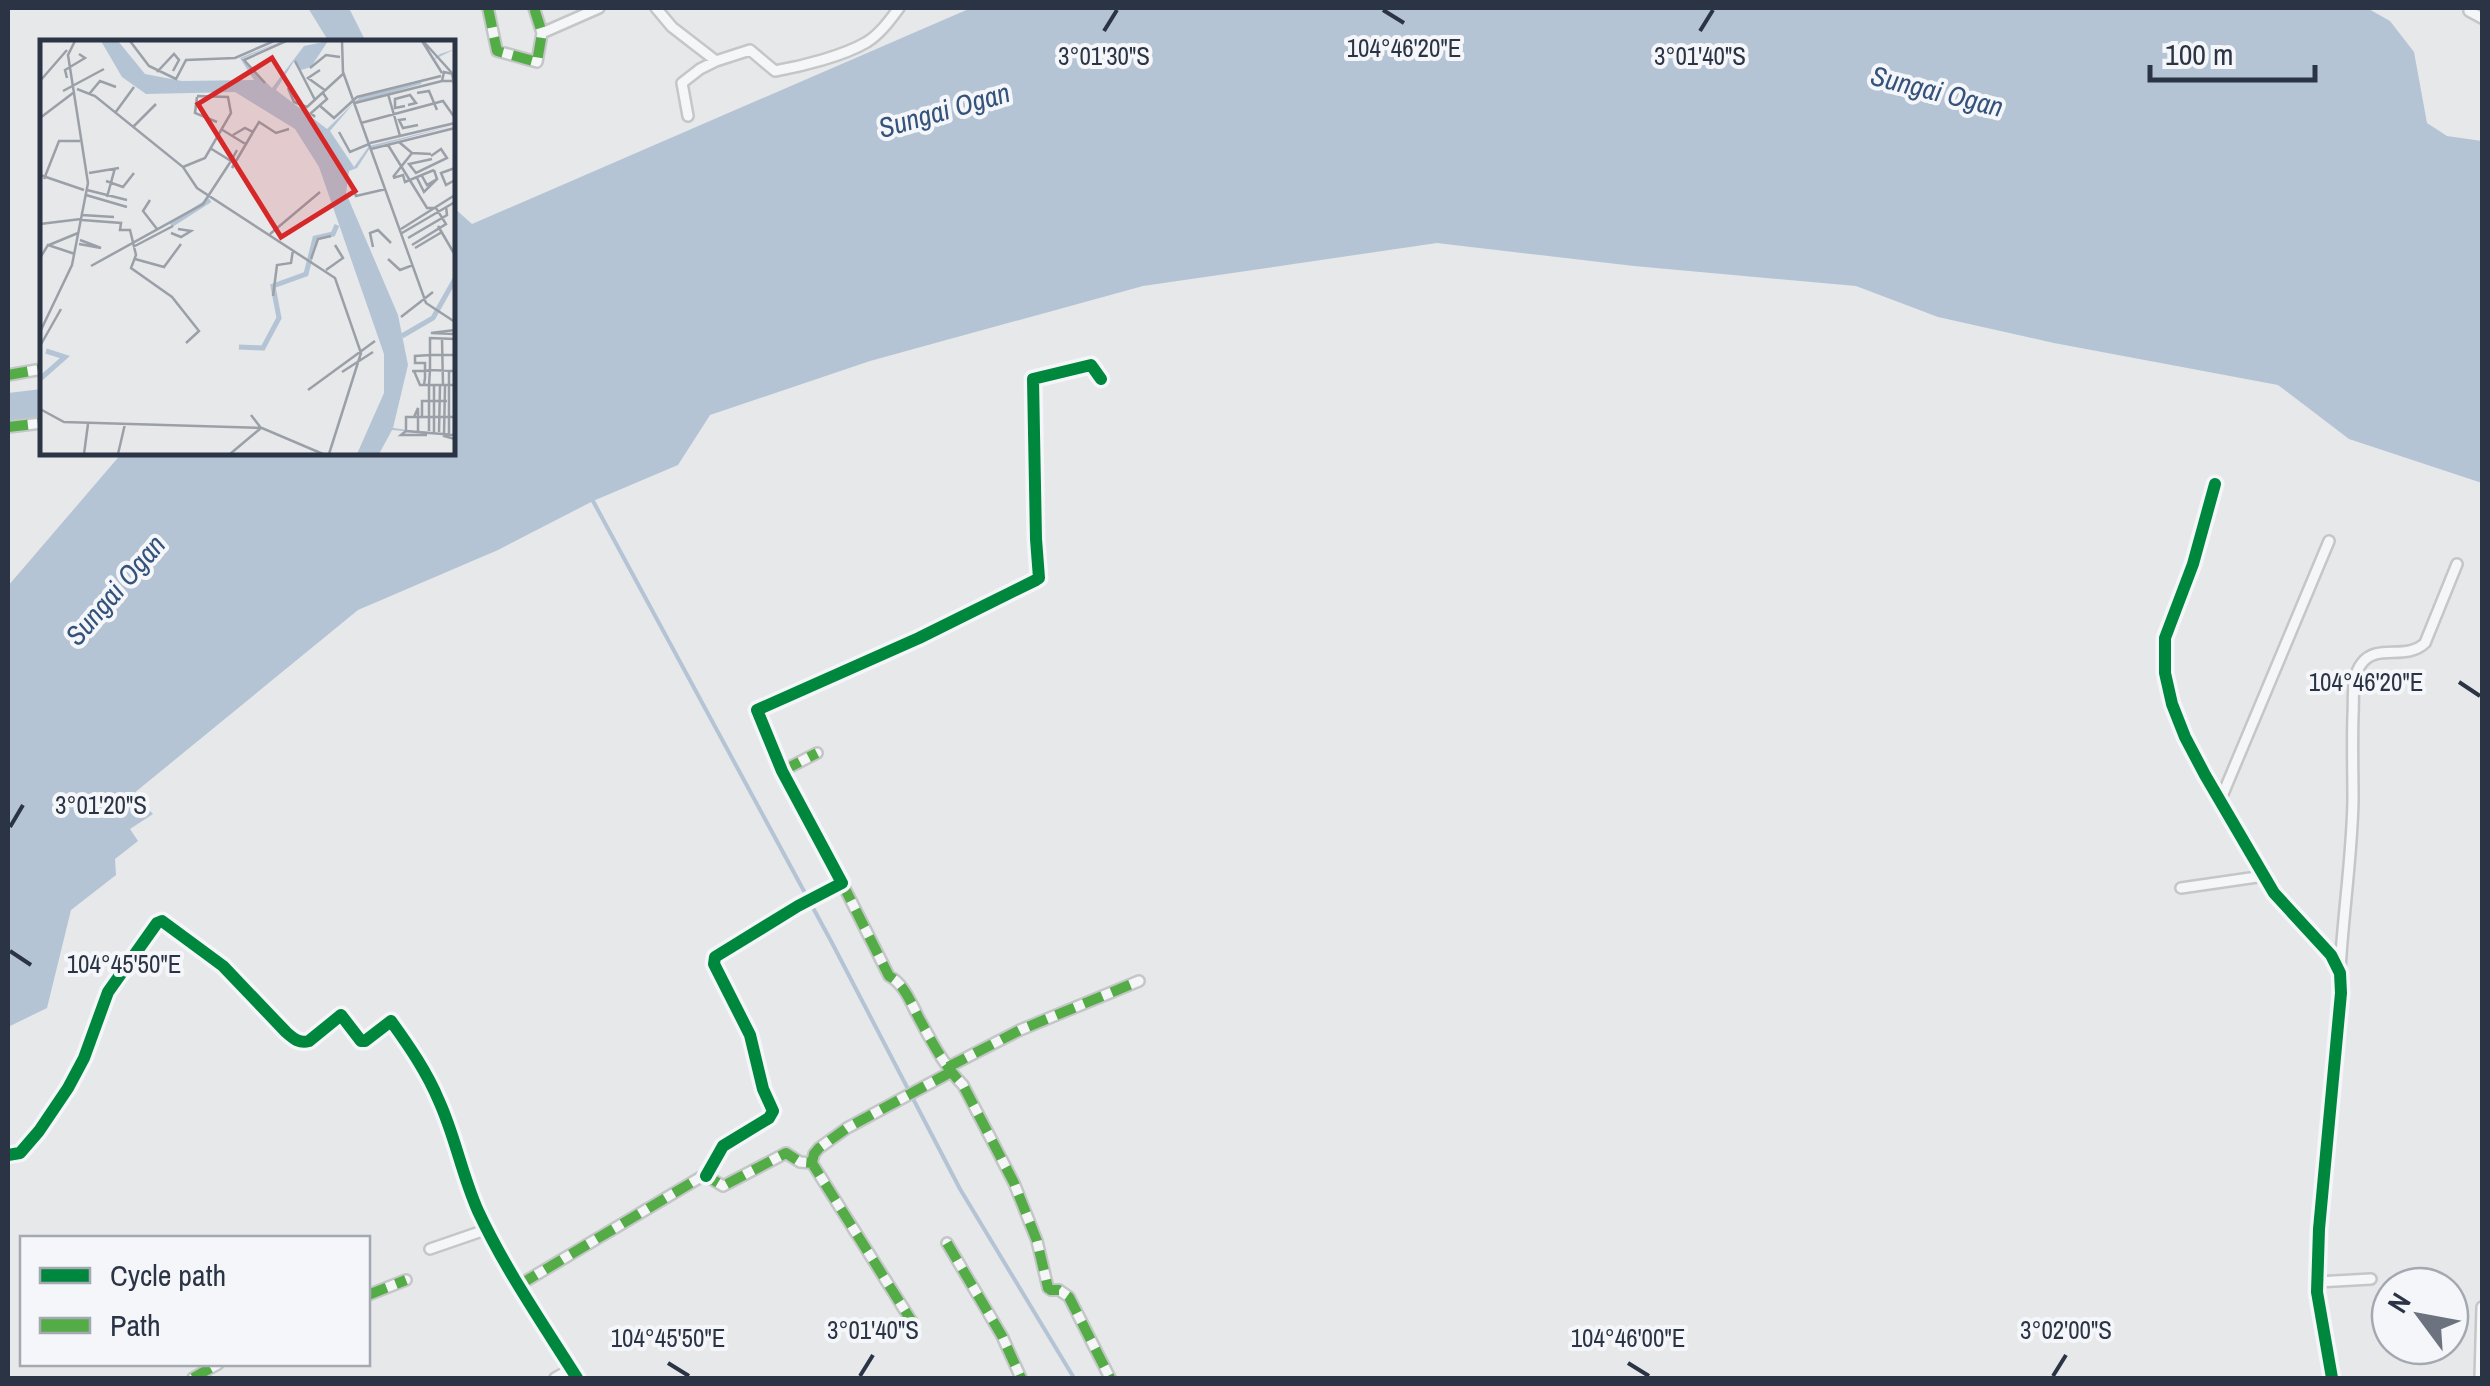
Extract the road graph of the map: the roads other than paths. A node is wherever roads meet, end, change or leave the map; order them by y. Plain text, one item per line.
1 (488, 8) edge
2 (534, 8) edge
3 (598, 8) edge
4 (656, 8) edge
5 (900, 8) edge
6 (2469, 11) dead end
7 (2482, 18) edge
8 (542, 33) junction
9 (716, 61) junction
10 (688, 116) dead end
11 (40, 369) edge
12 (8, 375) edge
13 (1101, 380) dead end
14 (40, 422) edge
15 (8, 427) edge
16 (2216, 484) dead end
17 (2329, 541) dead end
18 (2457, 564) dead end
19 (818, 753) dead end
20 (782, 771) junction
21 (2220, 801) junction
22 (2264, 876) junction
23 (838, 885) junction
24 (2181, 888) dead end
25 (2340, 973) junction
26 (1139, 980) dead end
27 (949, 1069) junction
28 (8, 1155) edge
29 (812, 1163) junction
30 (706, 1176) junction
31 (488, 1229) junction
32 (947, 1242) dead end
33 (430, 1249) dead end
34 (2370, 1279) edge
35 (406, 1280) dead end
36 (2317, 1282) junction
37 (519, 1285) junction
38 (370, 1294) edge
39 (2482, 1307) edge
40 (914, 1325) dead end
41 (574, 1374) edge
42 (555, 1378) edge
43 (1021, 1378) edge
44 (1110, 1378) edge
45 (2332, 1378) edge
46 (2480, 1378) edge

1 - 8 street
2 - 8 street
3 - 8 street
4 - 9 street
5 - 9 street
6 - 7 street
9 - 10 street
11 - 12 street
13 - 20 street
14 - 15 street
16 - 21 street
17 - 21 street
18 - 25 street
19 - 20 street
20 - 23 street
21 - 22 street
22 - 24 street
22 - 25 street
23 - 27 street
23 - 30 street
25 - 36 street
26 - 27 street
27 - 29 street
27 - 44 street
28 - 31 street
29 - 30 street
29 - 40 street
30 - 37 street
31 - 33 street
31 - 37 street
32 - 43 street
34 - 36 street
35 - 38 street
36 - 45 street
37 - 41 street
39 - 46 street
41 - 42 street

